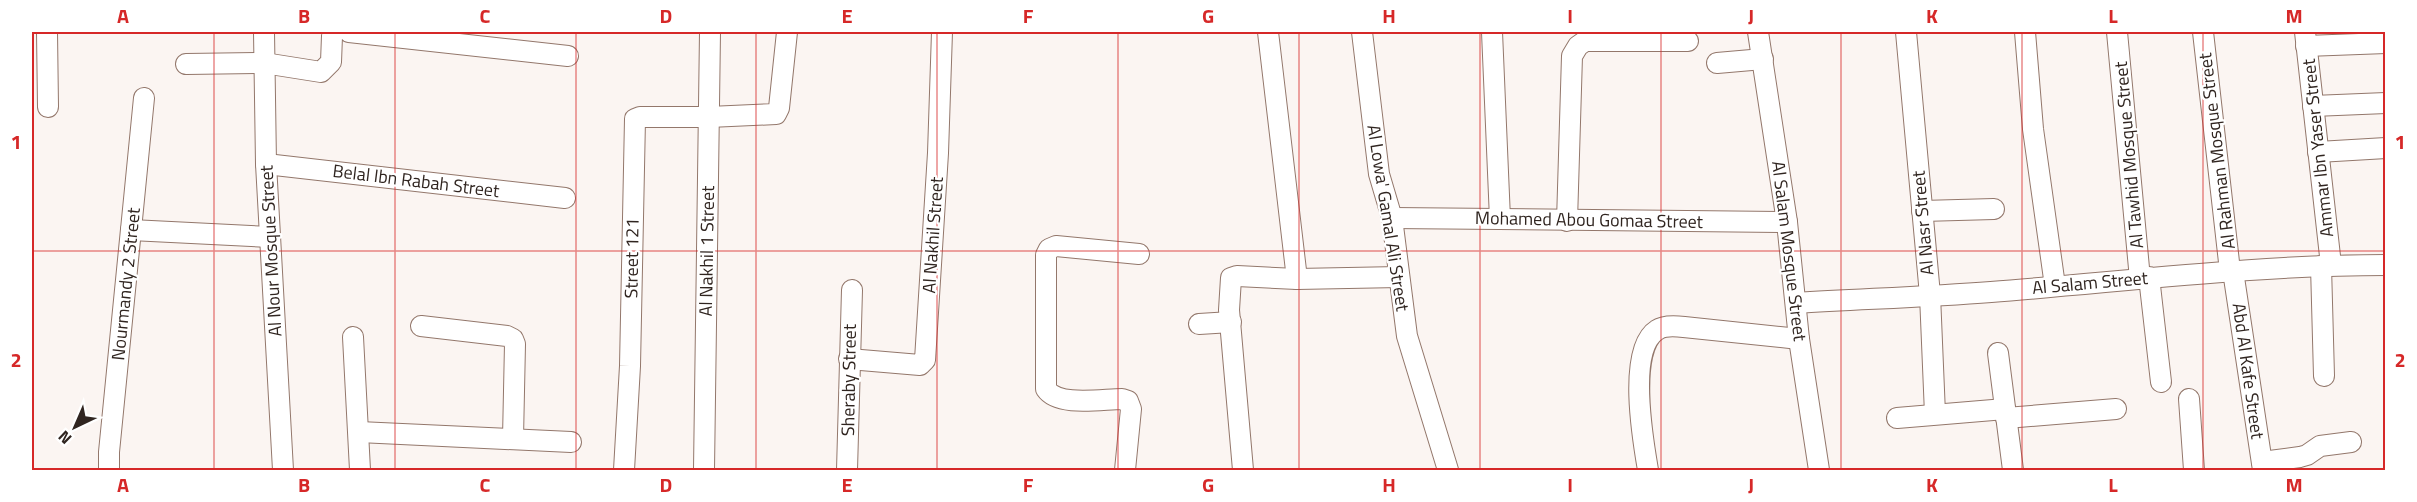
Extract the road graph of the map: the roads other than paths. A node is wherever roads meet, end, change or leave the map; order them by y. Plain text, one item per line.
1 (47, 32) edge
2 (264, 32) edge
3 (710, 32) edge
4 (787, 32) edge
5 (942, 32) edge
6 (1268, 32) edge
7 (1362, 32) edge
8 (1492, 32) edge
9 (1758, 32) edge
10 (1906, 32) edge
11 (2025, 32) edge
12 (2117, 32) edge
13 (2203, 32) edge
14 (337, 33) edge
15 (1593, 36) edge
16 (2306, 39) edge
17 (1688, 41) dead end
18 (2385, 43) edge
19 (568, 56) dead end
20 (1763, 59) junction
21 (264, 63) junction
22 (1717, 63) dead end
23 (186, 64) dead end
24 (144, 98) dead end
25 (2385, 103) edge
26 (2313, 106) junction
27 (48, 107) dead end
28 (709, 117) junction
29 (2385, 148) edge
30 (2318, 152) junction
31 (266, 164) junction
32 (565, 198) dead end
33 (1994, 209) dead end
34 (1922, 211) junction
35 (1392, 218) junction
36 (1500, 219) junction
37 (1567, 220) junction
38 (1787, 222) junction
39 (131, 230) junction
40 (270, 237) junction
41 (1139, 255) dead end
42 (2385, 265) edge
43 (2326, 266) junction
44 (2232, 271) junction
45 (1399, 277) junction
46 (2144, 278) junction
47 (1297, 279) junction
48 (2055, 286) junction
49 (852, 290) dead end
50 (1930, 295) junction
51 (1796, 303) junction
52 (1231, 322) junction
53 (1199, 324) dead end
54 (421, 326) dead end
55 (353, 337) dead end
56 (1800, 339) junction
57 (1998, 354) dead end
58 (849, 359) junction
59 (2324, 376) dead end
60 (2161, 382) dead end
61 (2189, 399) dead end
62 (2116, 409) dead end
63 (1935, 414) junction
64 (2006, 414) junction
65 (1897, 418) dead end
66 (359, 432) junction
67 (513, 438) junction
68 (571, 442) dead end
69 (2351, 442) dead end
70 (2262, 466) edge
71 (109, 471) edge
72 (283, 471) edge
73 (360, 471) edge
74 (624, 471) edge
75 (704, 471) edge
76 (847, 471) edge
77 (1125, 471) edge
78 (1243, 471) edge
79 (1448, 471) edge
80 (1648, 471) edge
81 (1819, 471) edge
82 (2013, 471) edge
83 (2194, 471) edge

1 - 27 street
2 - 21 street, Al Nour Mosque Street
3 - 28 street, Al Nakhil 1 Street
4 - 28 street
5 - 58 street, Al Nakhil Street
6 - 47 street
7 - 35 street, Al Lowa' Gamal Ali Street
8 - 36 street
9 - 20 street, Al Salam Mosque Street
10 - 34 street, Al Nasr Street
11 - 48 street
12 - 46 street, Al Tawhid Mosque Street
13 - 44 street, Al Rahman Mosque Street
14 - 19 street
14 - 21 street
15 - 17 street
15 - 37 street
16 - 18 street
16 - 26 street, Ammar Ibn Yaser Street
20 - 22 street
20 - 38 street, Al Salam Mosque Street
21 - 23 street
21 - 31 street, Al Nour Mosque Street
24 - 39 street, Nourmandy 2 Street
25 - 26 street
26 - 30 street, Ammar Ibn Yaser Street
28 - 74 street, Street 121
28 - 75 street, Al Nakhil 1 Street
29 - 30 street
30 - 43 street, Ammar Ibn Yaser Street
31 - 32 street, Belal Ibn Rabah Street
31 - 40 street, Al Nour Mosque Street
33 - 34 street
34 - 50 street, Al Nasr Street
35 - 36 street, Mohamed Abou Gomaa Street
35 - 45 street, Al Lowa' Gamal Ali Street
36 - 37 street, Mohamed Abou Gomaa Street
37 - 38 street, Mohamed Abou Gomaa Street
38 - 51 street, Al Salam Mosque Street
39 - 40 street
39 - 71 street, Nourmandy 2 Street
40 - 72 street, Al Nour Mosque Street
41 - 77 street
42 - 43 street, Al Salam Street
43 - 44 street, Al Salam Street
43 - 59 street, Ammar Ibn Yaser Street
44 - 46 street, Al Salam Street
44 - 70 street, Abd Al Kafe Street
45 - 47 street
45 - 79 street, Al Lowa' Gamal Ali Street
46 - 48 street, Al Salam Street
46 - 60 street, Al Tawhid Mosque Street
47 - 52 street
48 - 50 street, Al Salam Street
49 - 58 street, Sheraby Street
50 - 51 street, Al Salam Street
50 - 63 street, Al Nasr Street
51 - 56 street, Al Salam Mosque Street
52 - 53 street
52 - 78 street
54 - 67 street
55 - 66 street
56 - 80 street
56 - 81 street, Al Salam Mosque Street
57 - 64 street
58 - 76 street, Sheraby Street
61 - 83 street
62 - 64 street
63 - 64 street
63 - 65 street
64 - 82 street
66 - 67 street
66 - 73 street
67 - 68 street
69 - 70 street

